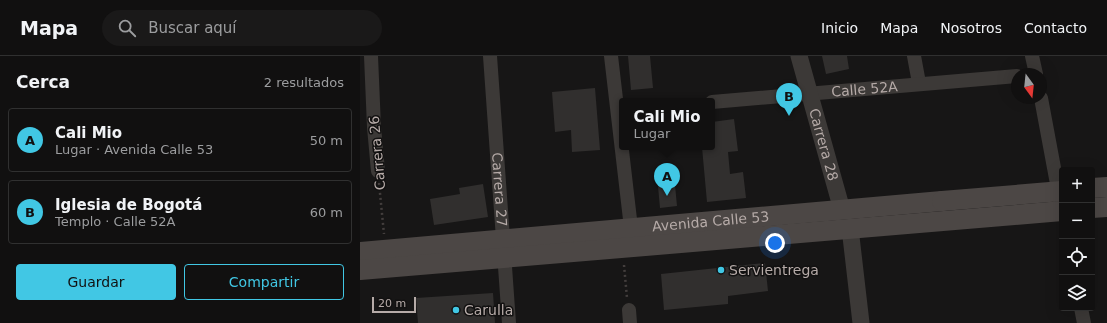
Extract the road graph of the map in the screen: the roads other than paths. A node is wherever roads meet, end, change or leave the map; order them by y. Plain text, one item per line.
1 (371, 56) edge
2 (490, 56) edge
3 (611, 56) edge
4 (799, 56) edge
5 (914, 56) edge
6 (1032, 56) edge
7 (1035, 68) edge
8 (1011, 76) edge
9 (919, 84) junction
10 (809, 94) junction
11 (715, 102) edge
12 (619, 103) edge
13 (1042, 104) edge
14 (367, 128) edge
15 (624, 150) edge
16 (378, 171) road end
17 (1107, 187) edge
18 (1095, 188) edge
19 (1059, 191) edge
20 (1061, 203) edge
21 (1107, 207) edge
22 (1095, 208) edge
23 (1059, 209) edge
24 (842, 210) junction
25 (631, 228) junction
26 (850, 228) junction
27 (503, 248) junction
28 (360, 252) edge
29 (360, 270) edge
30 (1082, 311) edge
31 (509, 323) edge
32 (861, 323) edge
33 (1084, 323) edge

1 - 14 street, Carrera 26
2 - 27 street, Carrera 27
3 - 12 street
4 - 10 street, Carrera 28
5 - 9 street
6 - 7 street
8 - 9 street, Calle 52A
9 - 10 street, Calle 52A
10 - 11 street, Calle 52A
10 - 24 street, Carrera 28
13 - 20 street
14 - 16 street, Carrera 26
15 - 25 street
17 - 18 main road
19 - 24 main road, Avenida Calle 53, bridge
21 - 22 main road
23 - 26 main road, Avenida Calle 53
24 - 25 main road, Avenida Calle 53
25 - 27 main road, Avenida Calle 53
26 - 27 main road, Avenida Calle 53
26 - 32 street
27 - 28 main road, Avenida Calle 53
27 - 29 main road, Avenida Calle 53
27 - 31 street, Carrera 27
30 - 33 street

